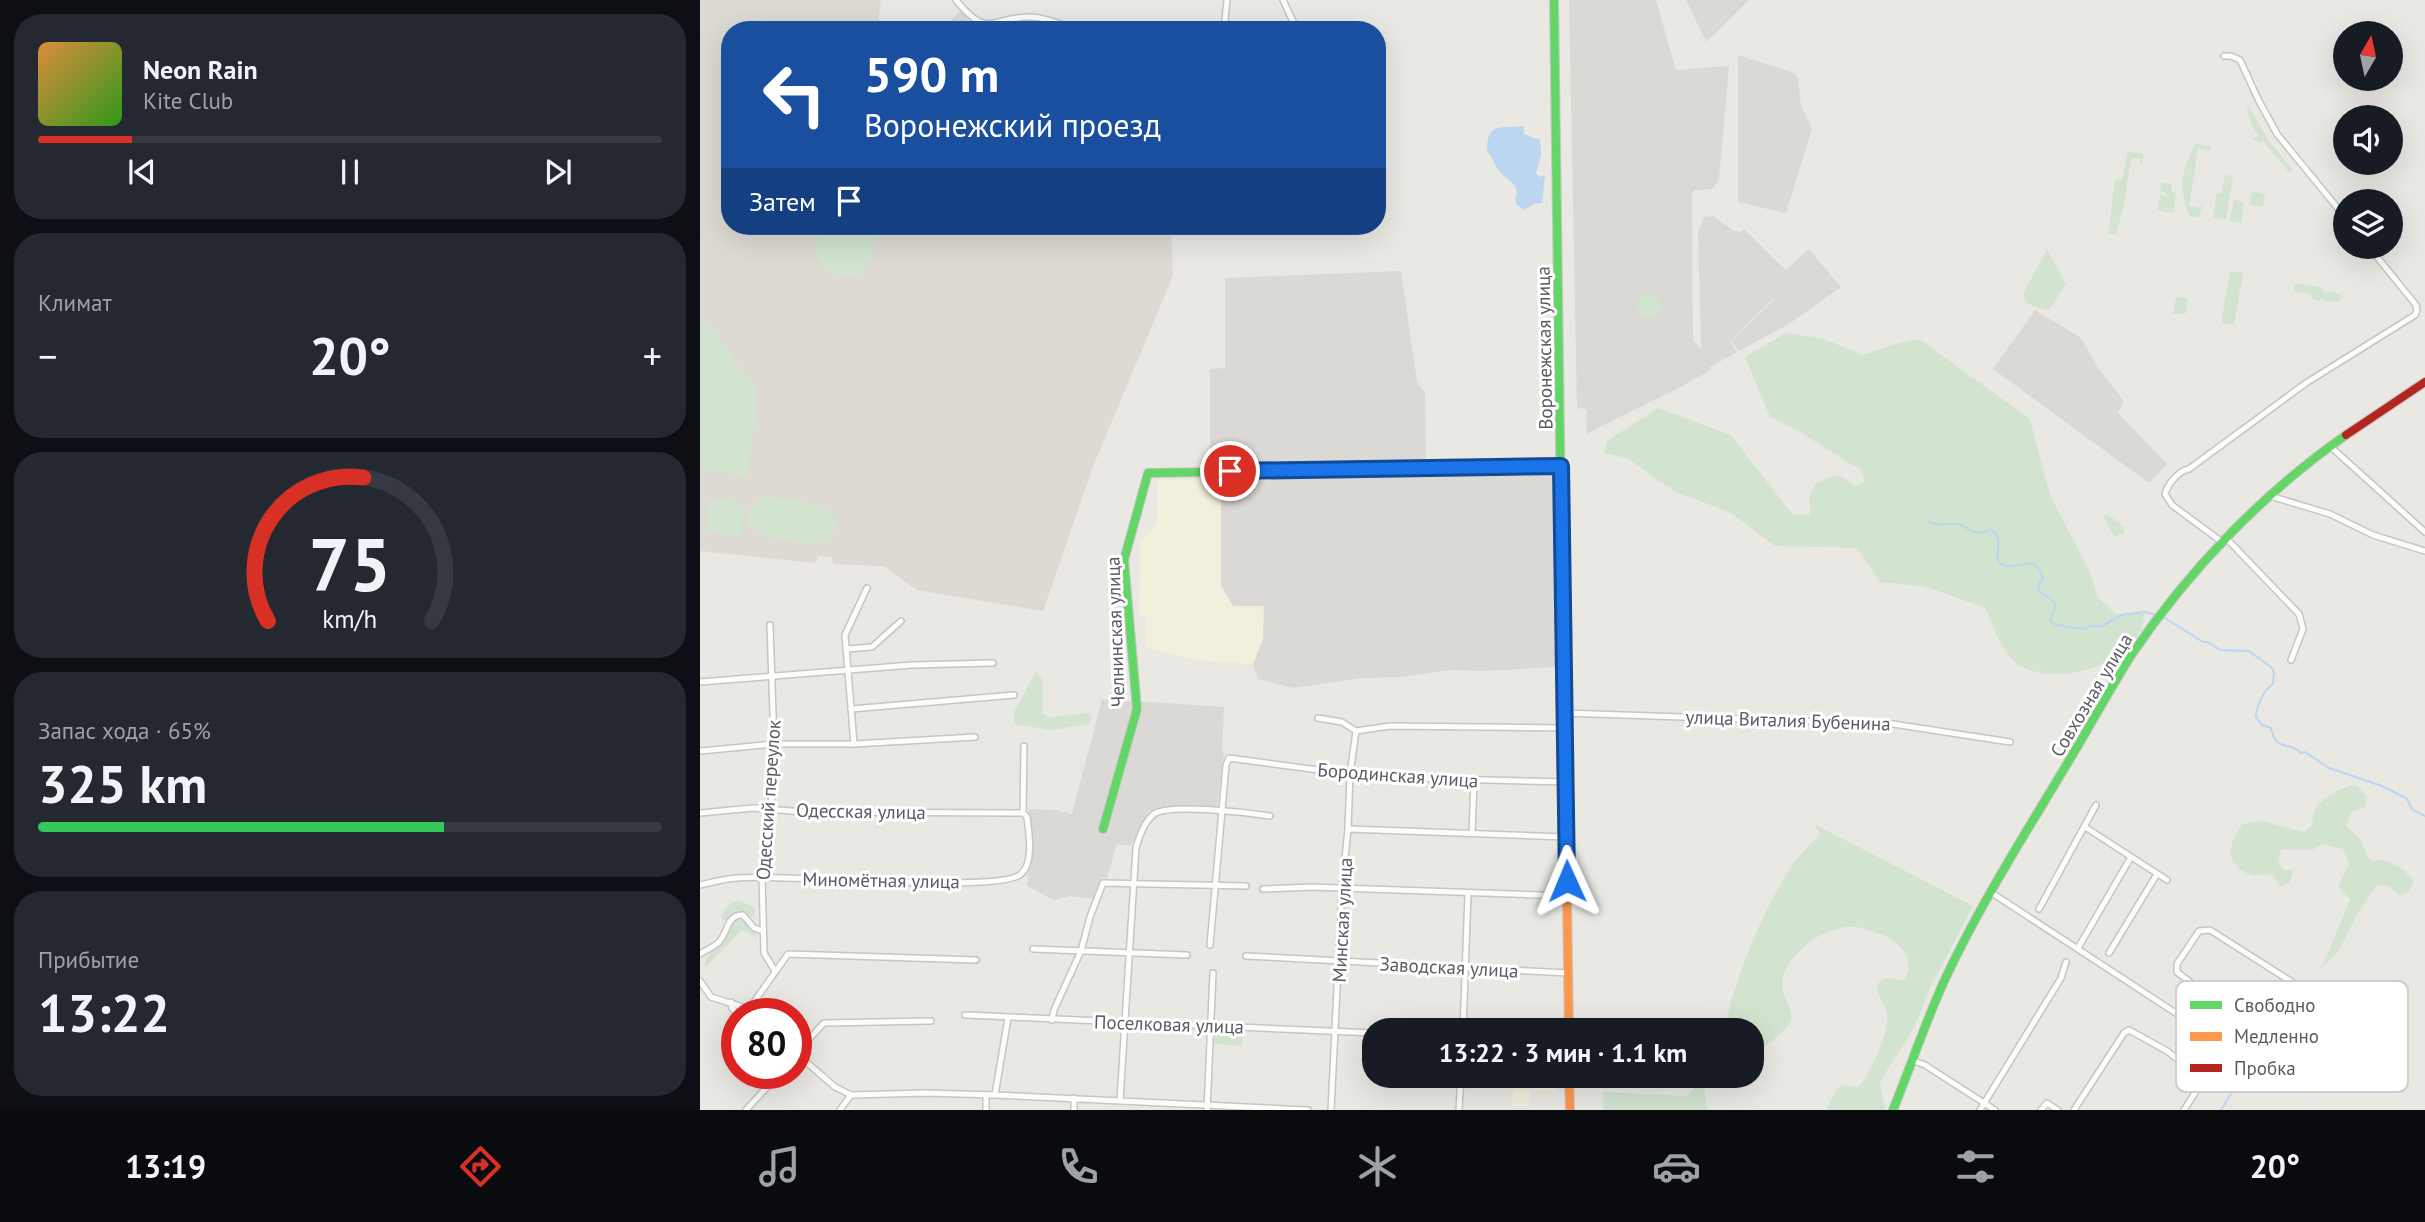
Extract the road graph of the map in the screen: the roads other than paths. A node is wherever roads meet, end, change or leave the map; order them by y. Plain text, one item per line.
1 (956, 0) edge
2 (1227, 0) edge
3 (1283, 0) edge
4 (1554, 0) edge
5 (978, 21) edge
6 (1010, 21) edge
7 (1044, 21) edge
8 (1225, 21) edge
9 (1293, 21) edge
10 (2224, 56) dead end
11 (2333, 202) edge
12 (2379, 259) edge
13 (2423, 387) edge
14 (2331, 447) junction
15 (1561, 466) junction
16 (2270, 496) junction
17 (2425, 532) edge
18 (2224, 540) junction
19 (2425, 551) edge
20 (867, 588) dead end
21 (901, 621) dead end
22 (770, 625) dead end
23 (847, 649) junction
24 (2291, 660) dead end
25 (993, 663) dead end
26 (848, 670) junction
27 (772, 678) junction
28 (700, 682) edge
29 (1014, 695) dead end
30 (851, 709) junction
31 (1564, 713) junction
32 (1318, 718) dead end
33 (1565, 728) junction
34 (1356, 731) junction
35 (975, 737) dead end
36 (2010, 742) dead end
37 (774, 744) junction
38 (853, 744) junction
39 (1024, 746) dead end
40 (700, 751) edge
41 (1350, 774) junction
42 (1474, 781) junction
43 (1566, 782) junction
44 (2095, 805) dead end
45 (771, 809) junction
46 (1221, 810) junction
47 (700, 813) edge
48 (1023, 813) junction
49 (1270, 816) dead end
50 (2085, 827) junction
51 (1103, 829) dead end
52 (1348, 829) junction
53 (1472, 833) junction
54 (1567, 837) junction
55 (2131, 857) junction
56 (2157, 874) junction
57 (761, 877) junction
58 (2167, 880) dead end
59 (1133, 884) junction
60 (700, 885) edge
61 (1215, 885) junction
62 (1246, 886) dead end
63 (1342, 888) junction
64 (1263, 889) dead end
65 (1468, 893) junction
66 (1992, 893) junction
67 (1567, 896) junction
68 (2039, 909) dead end
69 (763, 931) junction
70 (1210, 945) dead end
71 (2078, 948) junction
72 (1032, 949) dead end
73 (1081, 951) junction
74 (1130, 953) junction
75 (2109, 953) dead end
76 (700, 954) edge
77 (1187, 956) dead end
78 (1246, 956) dead end
79 (976, 960) dead end
80 (1340, 961) junction
81 (2066, 962) dead end
82 (1465, 967) junction
83 (775, 971) junction
84 (1569, 973) junction
85 (1213, 974) dead end
86 (700, 981) edge
87 (2187, 981) edge
88 (2290, 981) edge
89 (759, 998) edge
90 (721, 1000) edge
91 (2176, 1013) edge
92 (965, 1015) dead end
93 (1008, 1018) junction
94 (1463, 1018) edge
95 (1569, 1018) edge
96 (1052, 1020) junction
97 (931, 1021) dead end
98 (1125, 1023) junction
99 (1211, 1026) junction
100 (1337, 1031) junction
101 (1362, 1032) edge
102 (812, 1036) edge
103 (2176, 1058) edge
104 (1914, 1061) junction
105 (812, 1067) edge
106 (1460, 1088) edge
107 (1569, 1088) edge
108 (765, 1089) edge
109 (2196, 1092) edge
110 (851, 1095) junction
111 (986, 1095) junction
112 (995, 1095) junction
113 (1074, 1098) junction
114 (1120, 1100) junction
115 (1984, 1104) junction
116 (1152, 1106) edge
117 (1207, 1108) edge
118 (746, 1110) edge
119 (840, 1110) edge
120 (986, 1110) edge
121 (1074, 1110) edge
122 (1308, 1110) edge
123 (1331, 1110) edge
124 (1459, 1110) edge
125 (1570, 1110) edge
126 (1894, 1110) edge
127 (1980, 1110) edge
128 (1995, 1110) edge
129 (2041, 1110) edge
130 (2058, 1110) edge
131 (2074, 1110) edge
132 (2185, 1110) edge

1 - 5 street
2 - 8 street
3 - 9 street
4 - 15 main road, Воронежская улица
6 - 7 street
10 - 11 street
12 - 18 street
13 - 14 main road, Совхозная улица
14 - 16 main road, Совхозная улица
14 - 17 street
15 - 31 main road, Воронежская улица
15 - 51 main road, Челнинская улица
16 - 18 main road, Совхозная улица
16 - 19 street
18 - 24 street
18 - 66 main road, Совхозная улица
20 - 23 street
21 - 23 street
22 - 27 street, Одесский переулок
23 - 26 street
25 - 26 street
26 - 27 street
26 - 30 street
27 - 28 street
27 - 37 street, Одесский переулок
29 - 30 street
30 - 38 street
31 - 33 main road, Воронежская улица
31 - 36 street, улица Виталия Бубенина
32 - 34 street
33 - 34 street
33 - 43 main road, Воронежская улица
34 - 41 street, Минская улица
35 - 38 street
37 - 38 street
37 - 40 street
37 - 45 street, Одесский переулок
39 - 48 street
41 - 42 street, Бородинская улица
41 - 46 street, Бородинская улица
41 - 52 street, Минская улица
42 - 43 street, Бородинская улица
42 - 53 street
43 - 54 main road, Воронежская улица
44 - 50 street
45 - 47 street, Одесская улица
45 - 48 street, Одесская улица
45 - 57 street, Одесский переулок
46 - 49 street
46 - 59 street
46 - 61 street
48 - 57 street, Миномётная улица
50 - 55 street
50 - 68 street
52 - 53 street
52 - 63 street, Минская улица
53 - 54 street
54 - 67 main road, Воронежская улица
55 - 56 street
55 - 71 street
56 - 58 street
56 - 75 street
57 - 60 street, Миномётная улица
57 - 69 street, Одесский переулок
59 - 61 street
59 - 73 street
59 - 74 street
61 - 62 street
61 - 70 street
63 - 64 street
63 - 65 street
63 - 80 street, Минская улица
65 - 67 street
65 - 82 street
66 - 71 street
66 - 104 main road, Совхозная улица
67 - 84 main road, Воронежская улица
69 - 76 street
69 - 83 street, Одесский переулок
71 - 91 street
72 - 73 street
73 - 74 street
73 - 96 street
74 - 77 street
74 - 98 street
78 - 80 street, Заводская улица
79 - 83 street
80 - 82 street, Заводская улица
80 - 100 street, Минская улица
81 - 115 street
82 - 84 street, Заводская улица
82 - 94 street
83 - 89 street
84 - 95 main road, Воронежская улица
85 - 99 street
86 - 90 street
87 - 88 street
92 - 93 street, Поселковая улица
93 - 96 street, Поселковая улица
93 - 112 street
96 - 98 street, Поселковая улица
97 - 102 street
98 - 99 street, Поселковая улица
98 - 114 street
99 - 100 street, Поселковая улица
99 - 117 street
100 - 101 street, Поселковая улица
100 - 123 street, Минская улица
103 - 131 street
104 - 115 street
104 - 126 main road, Совхозная улица
105 - 110 street
106 - 124 street
107 - 125 main road
108 - 118 street
109 - 132 street
110 - 111 street
110 - 119 street
111 - 112 street
111 - 120 street
112 - 113 street
113 - 114 street
113 - 121 street
114 - 116 street
115 - 127 street
115 - 128 street
116 - 117 street
117 - 122 street
129 - 130 street

